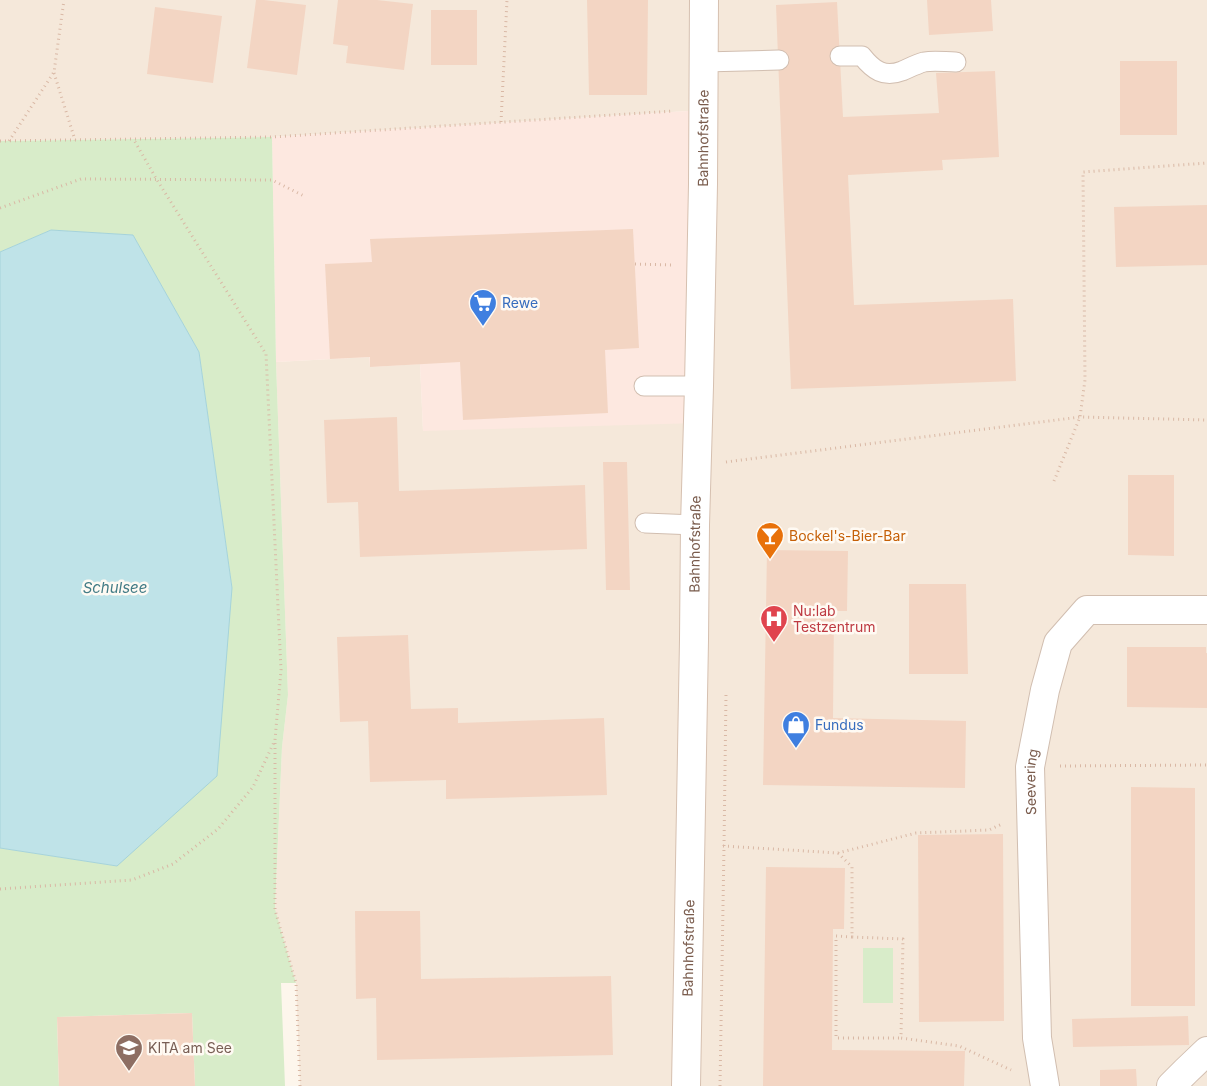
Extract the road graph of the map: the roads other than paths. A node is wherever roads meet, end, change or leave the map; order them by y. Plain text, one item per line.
1 (704, 0) edge
2 (840, 56) dead end
3 (779, 60) dead end
4 (704, 62) junction
5 (956, 62) dead end
6 (644, 386) dead end
7 (699, 386) junction
8 (645, 523) dead end
9 (695, 524) junction
10 (1207, 610) edge
11 (1207, 1052) edge
12 (686, 1086) edge
13 (1045, 1086) edge
14 (1171, 1086) edge

1 - 4 street, Bahnhofstraße
2 - 5 lane
3 - 4 lane
4 - 7 street, Bahnhofstraße
6 - 7 lane
7 - 9 street, Bahnhofstraße
8 - 9 lane
9 - 12 street, Bahnhofstraße
10 - 13 street, Seevering
11 - 14 street

